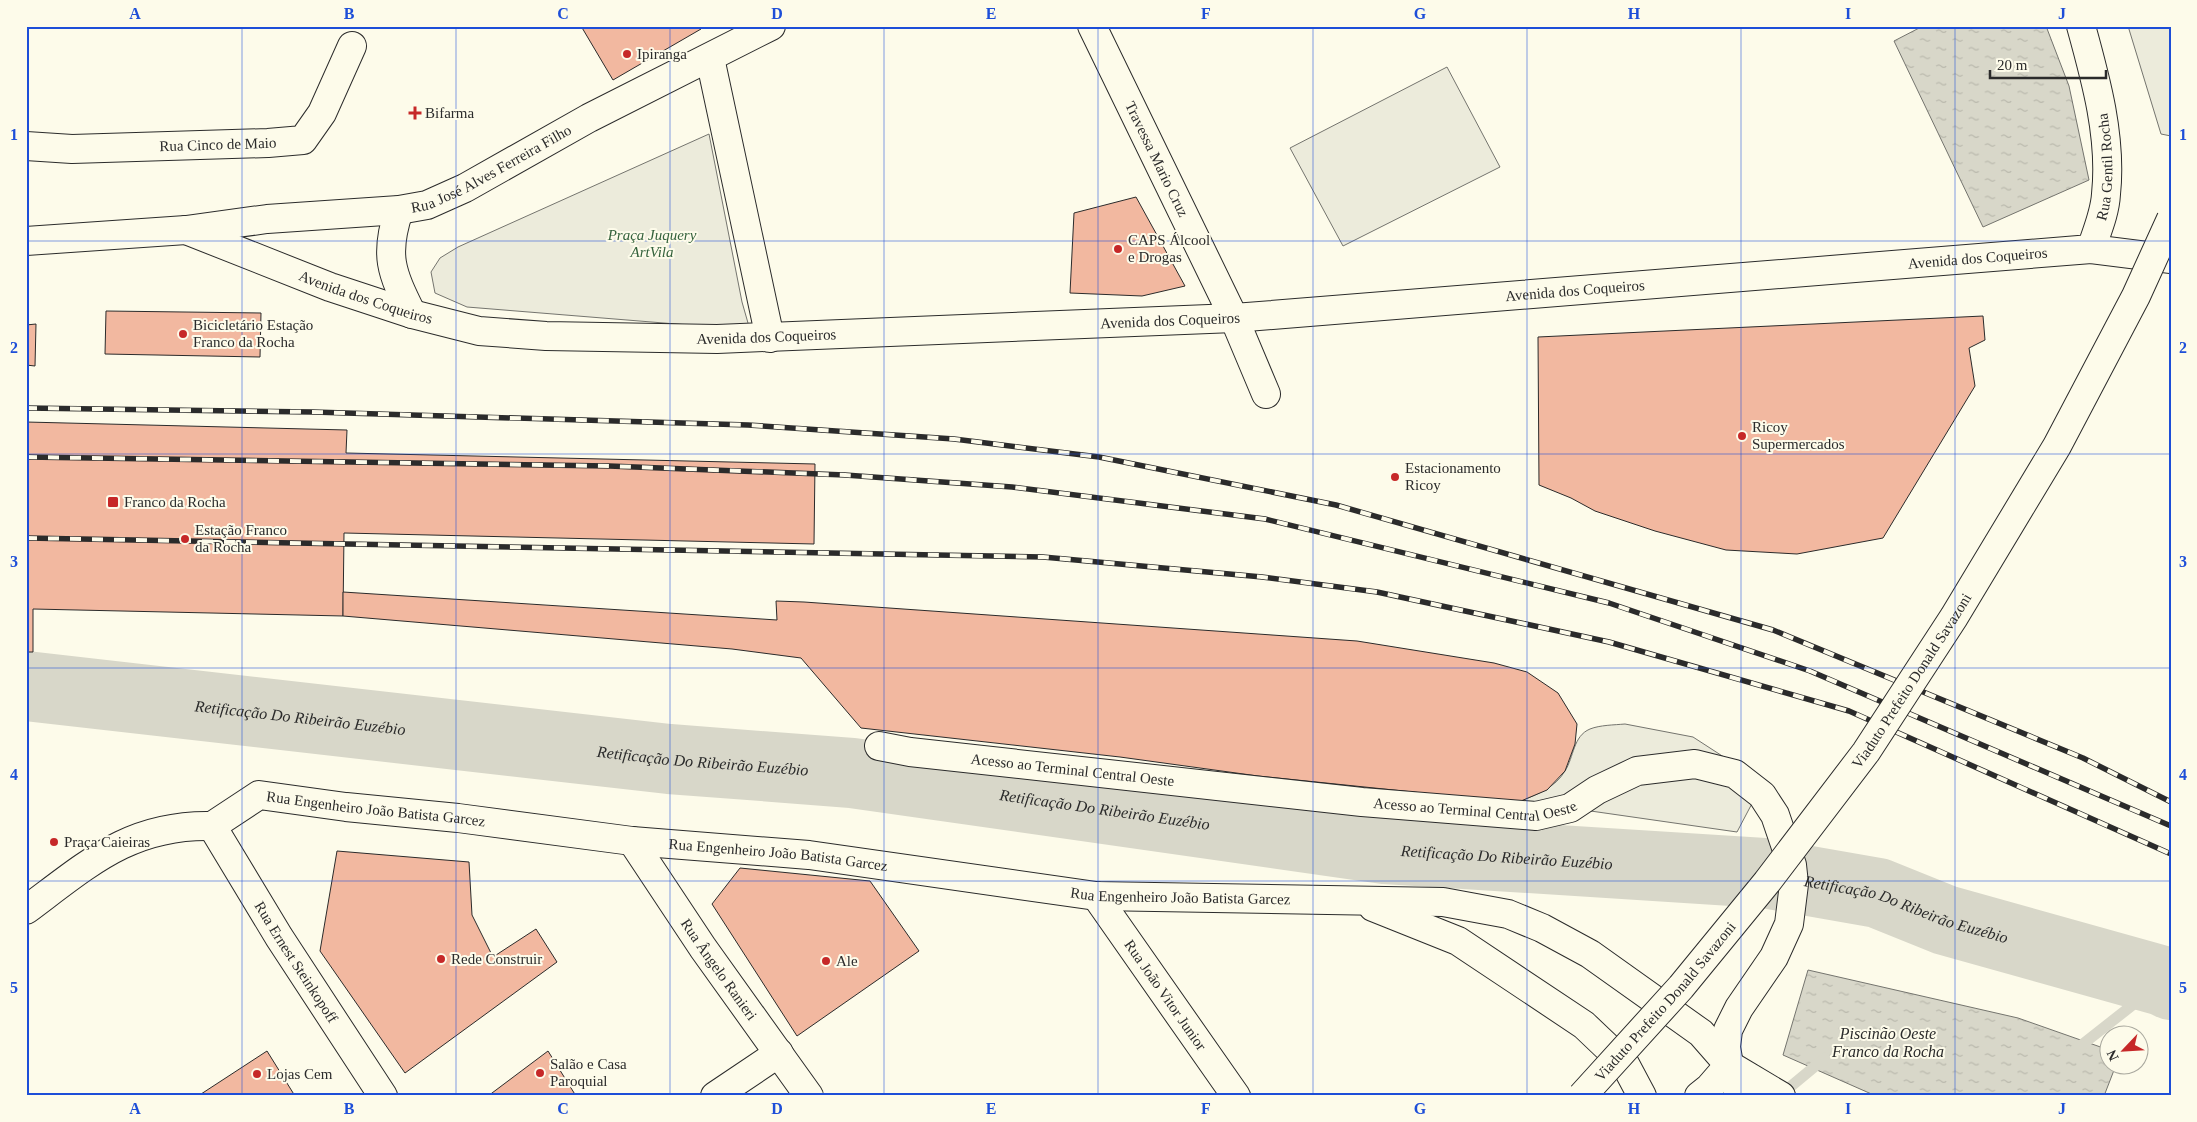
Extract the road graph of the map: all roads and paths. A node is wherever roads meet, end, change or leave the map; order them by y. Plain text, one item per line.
1 (772, 26) edge
2 (1092, 26) edge
3 (2081, 26) edge
4 (352, 46) dead end
5 (710, 58) junction
6 (26, 146) edge
7 (399, 210) junction
8 (2171, 219) edge
9 (186, 230) junction
10 (26, 241) edge
11 (2091, 250) junction
12 (2171, 259) edge
13 (412, 314) junction
14 (1234, 318) junction
15 (770, 338) junction
16 (1266, 394) dead end
17 (878, 746) dead end
18 (212, 826) junction
19 (632, 841) junction
20 (1096, 896) junction
21 (1355, 900) junction
22 (26, 910) edge
23 (779, 1054) junction
24 (1729, 1064) junction
25 (383, 1096) edge
26 (715, 1096) edge
27 (808, 1096) edge
28 (1236, 1096) edge
29 (1582, 1096) edge
30 (1642, 1096) edge
31 (1698, 1096) edge
32 (1740, 1096) edge
33 (1781, 1096) edge

1 - 5 main road, Rua José Alves Ferreira Filho
2 - 14 main road, Travessa Mario Cruz
3 - 11 main road, Rua Gentil Rocha
4 - 6 main road, Rua Cinco de Maio
5 - 7 main road, Rua José Alves Ferreira Filho
5 - 15 main road
7 - 9 main road, Rua José Alves Ferreira Filho
7 - 13 main road
8 - 29 main road, Viaduto Prefeito Donald Savazoni, bridge
9 - 10 main road, Rua José Alves Ferreira Filho
9 - 13 main road, Avenida dos Coqueiros
11 - 12 main road, Avenida dos Coqueiros
11 - 14 main road, Avenida dos Coqueiros
13 - 15 main road, Avenida dos Coqueiros
14 - 15 main road, Avenida dos Coqueiros
14 - 16 main road, Travessa Mario Cruz
17 - 24 main road, Acesso ao Terminal Central Oeste
18 - 19 main road, Rua Engenheiro João Batista Garcez
18 - 22 main road
18 - 25 main road, Rua Ernest Steinkopoff
19 - 20 main road, Rua Engenheiro João Batista Garcez
19 - 23 main road, Rua Ângelo Ranieri
20 - 21 main road, Rua Engenheiro João Batista Garcez
20 - 28 main road, Rua João Vitor Junior
21 - 24 main road, Rua Engenheiro João Batista Garcez
21 - 30 main road, Rua Engenheiro João Batista Garcez
23 - 26 main road
23 - 27 main road, Rua Ângelo Ranieri
24 - 31 main road
24 - 32 main road
24 - 33 main road, Rua Engenheiro João Batista Garcez

